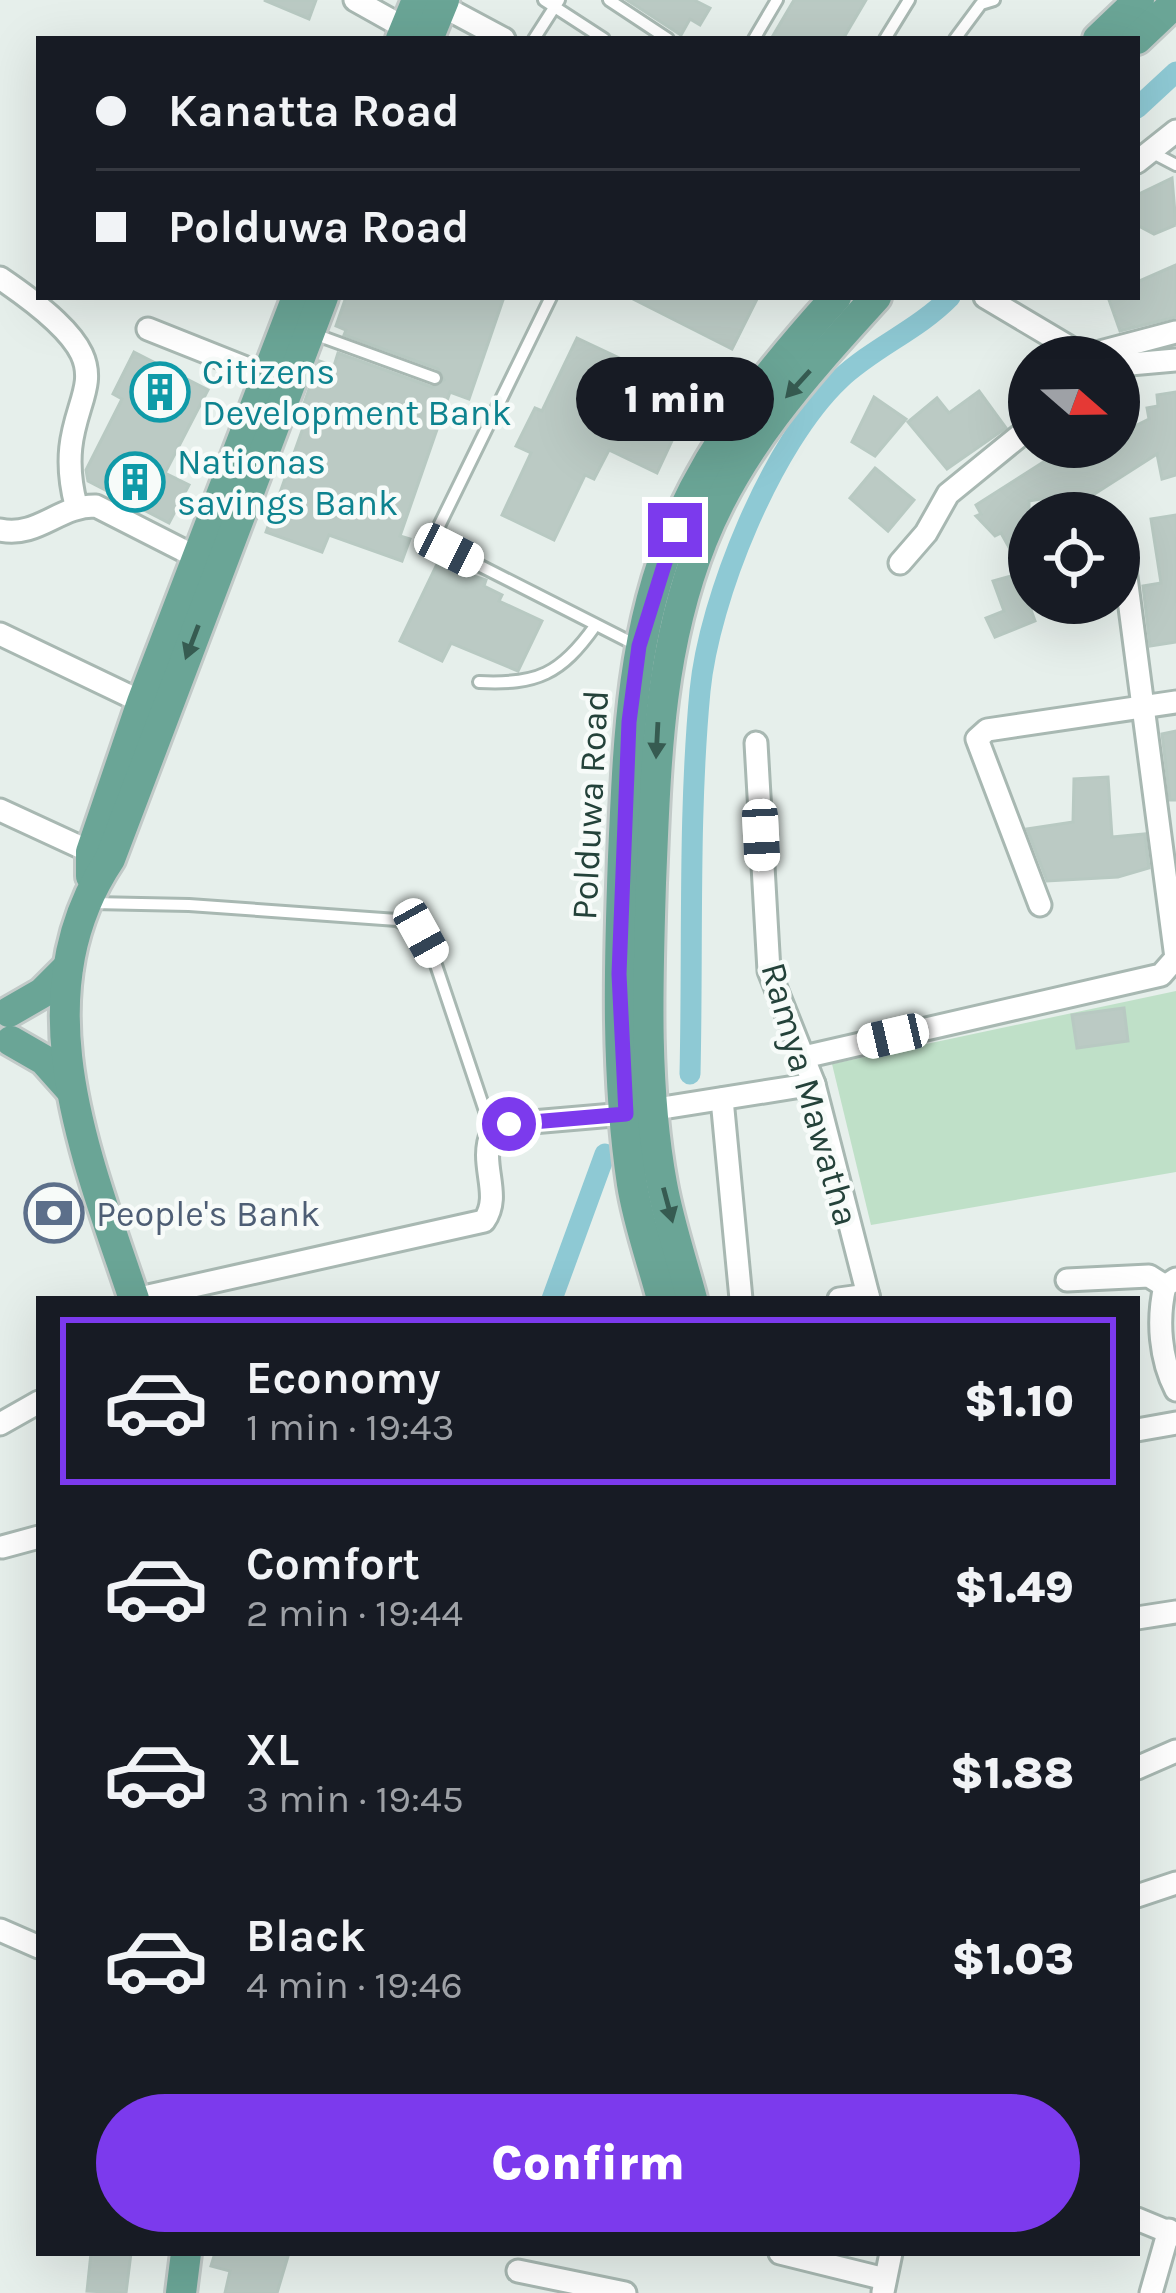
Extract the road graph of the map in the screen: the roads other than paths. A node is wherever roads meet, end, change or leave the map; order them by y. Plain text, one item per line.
1 (355, 0) edge
2 (609, 0) edge
3 (777, 0) edge
4 (909, 0) edge
5 (983, 1) edge
6 (552, 2) edge
7 (1146, 10) edge
8 (424, 16) edge
9 (494, 36) edge
10 (536, 36) edge
11 (600, 36) edge
12 (663, 36) edge
13 (756, 36) edge
14 (887, 36) edge
15 (957, 36) edge
16 (1103, 36) edge
17 (1176, 131) edge
18 (1144, 157) edge
19 (1176, 166) edge
20 (0, 278) edge
21 (296, 300) edge
22 (322, 300) edge
23 (550, 300) edge
24 (833, 300) edge
25 (873, 300) edge
26 (993, 300) edge
27 (148, 329) dead end
28 (309, 332) junction
29 (1176, 332) edge
30 (1051, 336) edge
31 (1140, 342) edge
32 (1176, 360) edge
33 (1140, 363) edge
34 (266, 376) junction
35 (435, 378) dead end
36 (1008, 445) edge
37 (76, 506) junction
38 (0, 530) edge
39 (900, 563) dead end
40 (209, 564) junction
41 (1131, 624) edge
42 (595, 626) junction
43 (0, 634) edge
44 (653, 649) junction
45 (479, 682) dead end
46 (142, 702) junction
47 (1176, 703) edge
48 (1140, 708) junction
49 (756, 743) dead end
50 (0, 810) edge
51 (91, 852) junction
52 (88, 896) junction
53 (1040, 905) dead end
54 (68, 967) junction
55 (63, 1023) junction
56 (5, 1027) edge
57 (804, 1057) junction
58 (814, 1084) junction
59 (69, 1088) junction
60 (722, 1099) junction
61 (640, 1112) junction
62 (500, 1128) junction
63 (1066, 1280) dead end
64 (1170, 1283) edge
65 (134, 1296) edge
66 (149, 1296) edge
67 (661, 1296) edge
68 (691, 1296) edge
69 (741, 1296) edge
70 (869, 1296) edge
71 (1176, 1390) edge
72 (36, 1404) edge
73 (0, 1424) edge
74 (1176, 1424) edge
75 (1140, 1430) edge
76 (36, 1538) edge
77 (2, 1546) edge
78 (1176, 1612) edge
79 (1140, 1618) edge
80 (1176, 1751) edge
81 (1140, 1767) edge
82 (1176, 1883) edge
83 (1140, 1896) edge
84 (0, 1930) edge
85 (36, 1946) edge
86 (1140, 2220) edge
87 (1172, 2232) edge
88 (186, 2256) edge
89 (789, 2256) edge
90 (890, 2256) edge
91 (518, 2271) dead end
92 (884, 2286) edge
93 (181, 2293) edge
94 (625, 2293) edge
95 (1151, 2293) edge

1 - 8 street
2 - 12 lane
3 - 13 lane
4 - 14 lane
5 - 15 lane
6 - 10 lane
6 - 11 lane
7 - 16 main road
8 - 9 street
17 - 18 street
18 - 19 lane
20 - 37 street
21 - 34 main road
22 - 28 main road
23 - 42 lane
24 - 44 main road, Polduwa Road
25 -> 44 main road, Polduwa Road
26 - 30 street
27 - 34 street
28 - 35 lane
28 - 40 main road
29 - 31 street
32 - 33 street
34 - 40 main road
36 - 39 street
37 - 38 street
37 - 40 street
40 - 46 main road
40 -> 52 main road
41 - 48 street
42 - 44 lane
42 - 45 lane
43 - 46 street
44 - 61 main road, Polduwa Road
46 - 51 main road
47 - 48 street
48 - 53 street
48 - 57 street
49 - 57 street, Ramya Mawatha
50 - 51 street
51 - 52 main road
52 - 54 main road
52 - 62 lane
54 - 55 main road
54 - 56 main road
55 - 56 main road
55 - 59 main road
56 - 59 main road
57 - 58 street, Ramya Mawatha
58 - 60 street
58 - 70 street, Ramya Mawatha
59 - 65 main road
60 - 61 street
60 - 69 street
61 - 62 street
61 - 67 main road, Polduwa Road
61 -> 68 main road, Polduwa Road
62 - 66 street
63 - 64 street
64 - 71 street
72 - 73 street
74 - 75 street
76 - 77 street
78 - 79 street
80 - 81 street
82 - 83 street
84 - 85 street
86 - 87 street
87 - 95 street
88 - 93 main road
89 - 92 street
90 - 92 street
91 - 94 street

